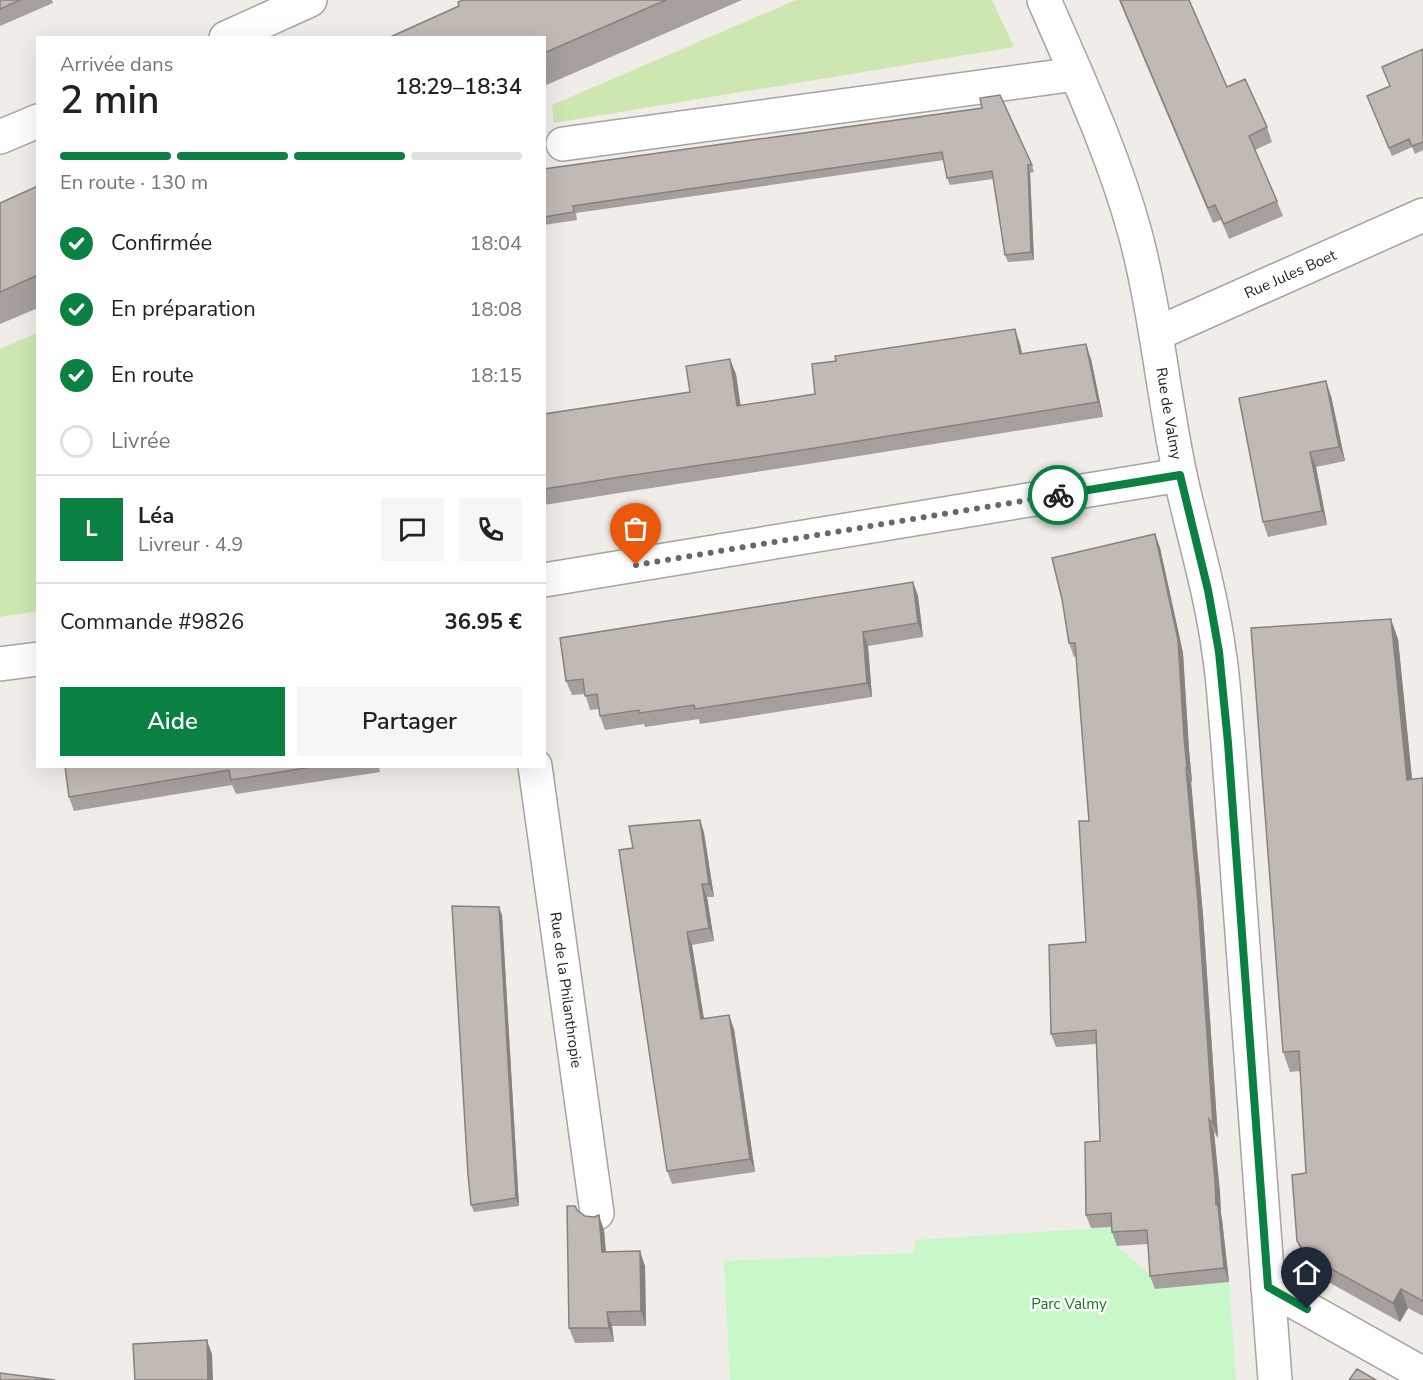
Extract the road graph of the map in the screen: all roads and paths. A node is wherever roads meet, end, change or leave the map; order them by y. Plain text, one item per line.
1 (310, 0) edge
2 (1044, 0) edge
3 (230, 36) edge
4 (1076, 74) junction
5 (36, 122) edge
6 (0, 137) edge
7 (563, 144) dead end
8 (1423, 215) edge
9 (1156, 334) junction
10 (1180, 475) junction
11 (546, 580) edge
12 (36, 658) edge
13 (0, 664) edge
14 (535, 768) edge
15 (597, 1213) edge
16 (1268, 1287) junction
17 (1423, 1374) edge
18 (1275, 1380) edge

1 - 3 street
2 - 4 street, Rue de Valmy
4 - 7 street
4 - 9 street, Rue de Valmy
5 - 6 street
8 - 9 street, Rue Jules Boet
9 - 10 street, Rue de Valmy
10 - 11 street
10 - 16 street, Rue de Valmy
12 - 13 street
14 - 15 street, Rue de la Philanthropie
16 - 17 street
16 - 18 street, Rue de Valmy

